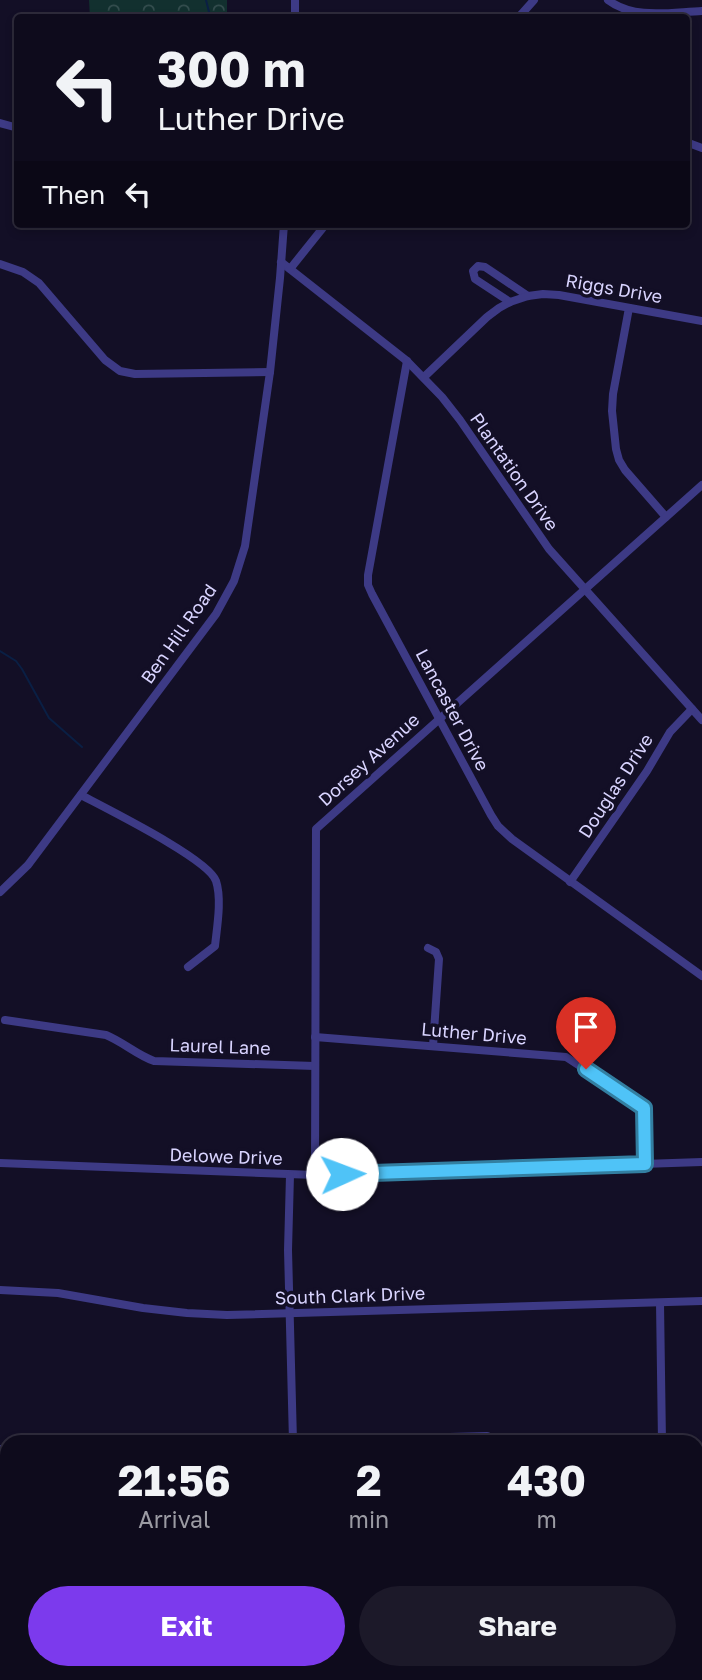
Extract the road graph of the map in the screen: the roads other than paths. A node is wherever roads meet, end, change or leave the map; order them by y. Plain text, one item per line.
1 (534, 0) edge
2 (608, 0) edge
3 (702, 11) edge
4 (522, 14) edge
5 (284, 228) edge
6 (323, 228) edge
7 (281, 261) junction
8 (0, 264) edge
9 (290, 268) junction
10 (528, 296) junction
11 (510, 302) junction
12 (629, 307) junction
13 (702, 321) edge
14 (407, 361) junction
15 (270, 372) junction
16 (424, 377) junction
17 (702, 485) edge
18 (666, 517) junction
19 (584, 590) junction
20 (692, 709) junction
21 (439, 719) junction
22 (702, 720) edge
23 (81, 795) junction
24 (570, 882) junction
25 (0, 892) edge
26 (428, 948) dead end
27 (188, 967) dead end
28 (702, 976) edge
29 (5, 1020) dead end
30 (315, 1037) junction
31 (433, 1046) junction
32 (315, 1066) junction
33 (702, 1162) edge
34 (0, 1163) edge
35 (645, 1164) junction
36 (290, 1175) junction
37 (315, 1175) junction
38 (0, 1290) edge
39 (702, 1301) edge
40 (660, 1303) junction
41 (290, 1313) junction
42 (293, 1435) edge
43 (662, 1435) edge

1 - 4 street
2 - 3 street
5 - 7 street, Ben Hill Road
6 - 9 street
7 - 9 street, Plantation Drive
7 - 15 street, Ben Hill Road
8 - 15 street
9 - 14 street, Plantation Drive
10 - 11 street, Riggs Drive
10 - 11 street
10 - 12 street, Riggs Drive
11 - 16 street, Riggs Drive
12 - 13 street, Riggs Drive
12 - 18 street
14 - 16 street, Plantation Drive
14 - 21 street, Lancaster Drive
15 - 23 street, Ben Hill Road
16 - 19 street, Plantation Drive
17 - 18 street, Dorsey Avenue
18 - 19 street, Dorsey Avenue
19 - 20 street, Plantation Drive
19 - 21 street, Dorsey Avenue
20 - 22 street, Plantation Drive
20 - 24 street, Douglas Drive
21 - 24 street, Lancaster Drive
21 - 30 street, Dorsey Avenue
23 - 25 street, Ben Hill Road
23 - 27 street
24 - 28 street, Lancaster Drive
26 - 31 street
29 - 32 street, Laurel Lane
30 - 31 street, Luther Drive
30 - 32 street, Dorsey Avenue
31 - 35 street, Luther Drive
32 - 37 street, Dorsey Avenue
33 - 35 street, Delowe Drive
34 - 36 street, Delowe Drive
35 - 37 street, Delowe Drive
36 - 37 street, Delowe Drive
36 - 41 street
38 - 41 street, South Clark Drive
39 - 40 street, South Clark Drive
40 - 41 street, South Clark Drive
40 - 43 street
41 - 42 street

